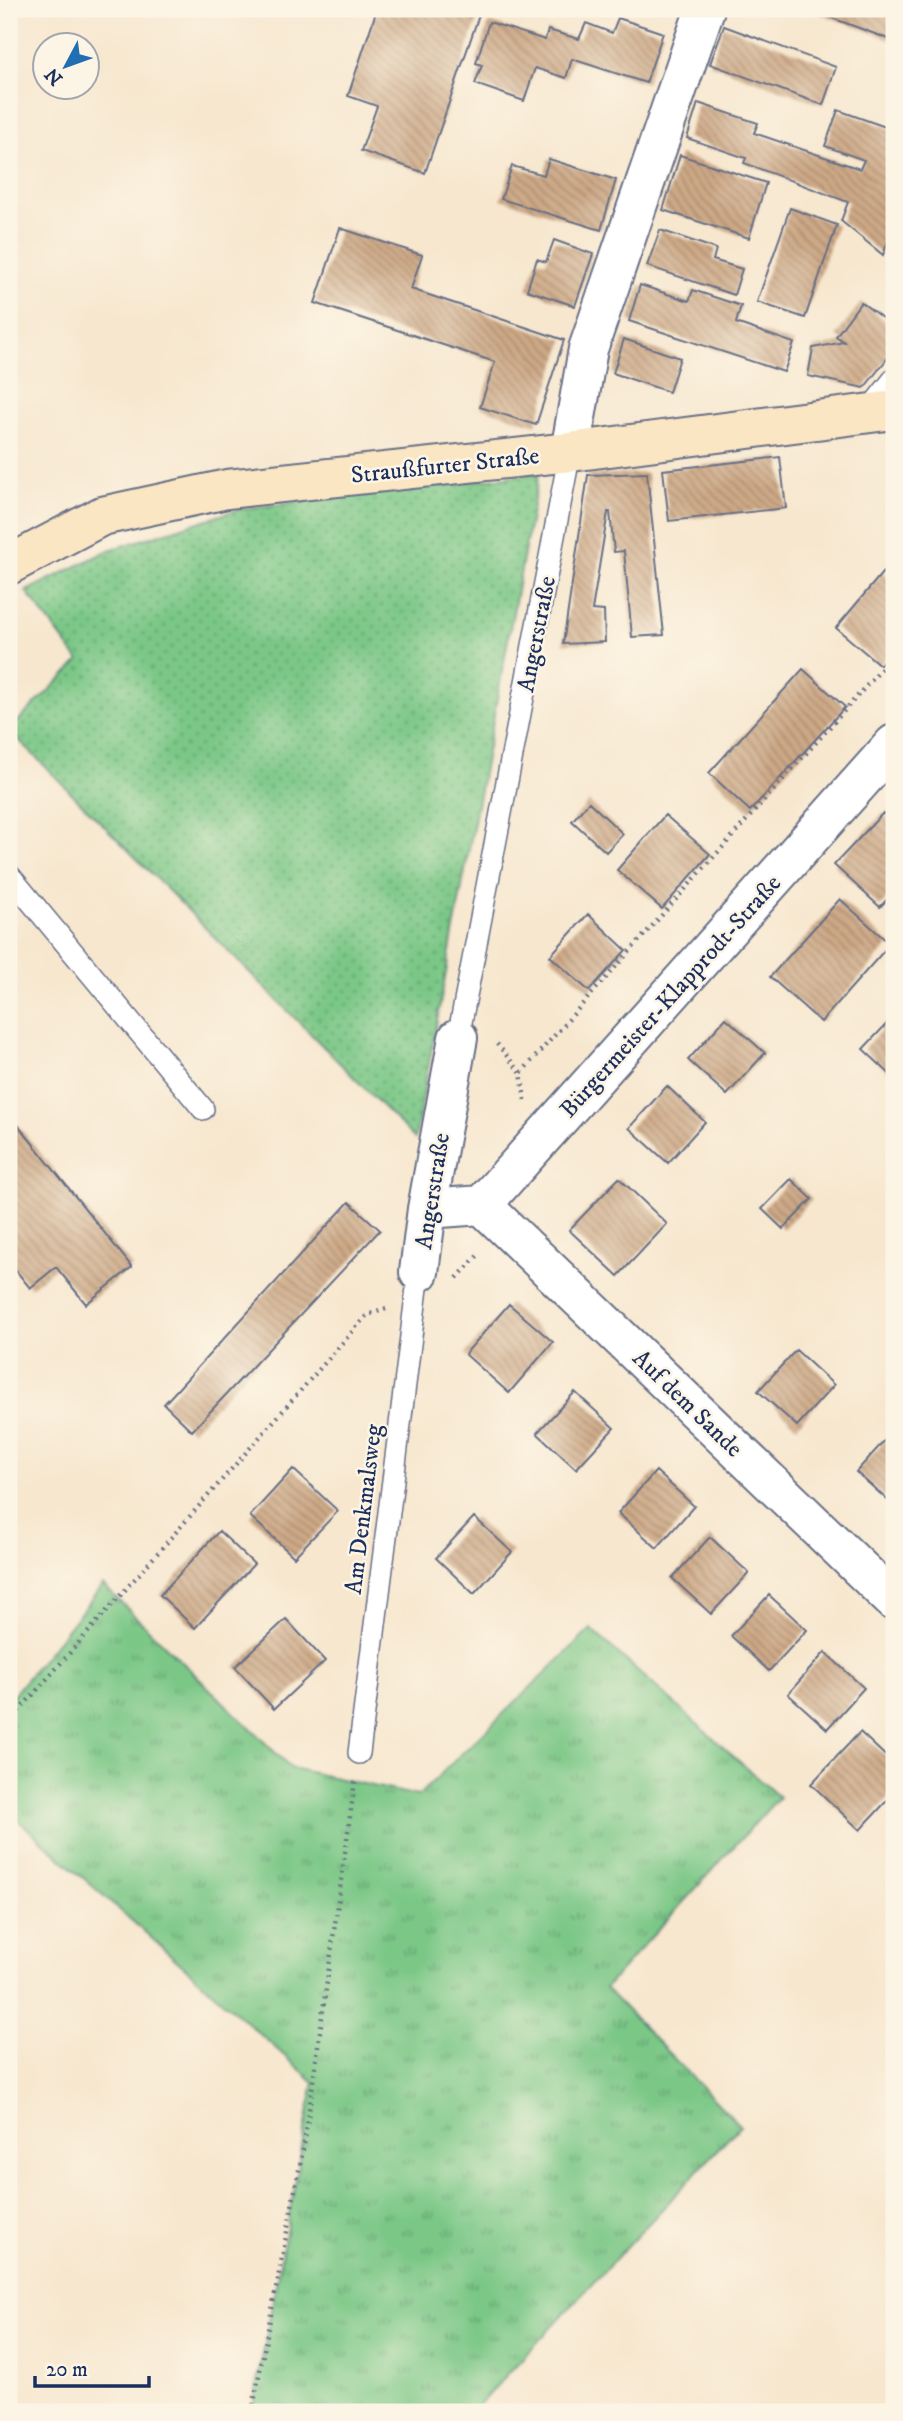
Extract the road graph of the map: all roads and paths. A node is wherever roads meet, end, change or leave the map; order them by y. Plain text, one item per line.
1 (705, 9) edge
2 (894, 379) edge
3 (880, 412) edge
4 (570, 452) junction
5 (9, 565) edge
6 (894, 655) edge
7 (894, 744) edge
8 (9, 875) edge
9 (458, 1038) joint
10 (203, 1109) dead end
11 (544, 1136) junction
12 (426, 1209) junction
13 (493, 1216) junction
14 (434, 1279) junction
15 (415, 1309) junction
16 (894, 1601) edge
17 (9, 1722) edge
18 (359, 1753) joint
19 (252, 2412) edge

1 - 4 street, Angerstraße
2 - 3 lane
3 - 4 street, Straußfurter Straße
4 - 5 street, Straußfurter Straße
4 - 9 lane, Angerstraße
6 - 11 path
7 - 11 street, Bürgermeister-Klapprodt-Straße
8 - 10 lane
9 - 12 street, Angerstraße
11 - 13 street, Bürgermeister-Klapprodt-Straße
12 - 13 street
12 - 14 street, Angerstraße
13 - 14 path
13 - 16 street, Auf dem Sande
14 - 15 lane, Am Denkmalsweg
15 - 17 path
15 - 18 lane, Am Denkmalsweg
18 - 19 path

